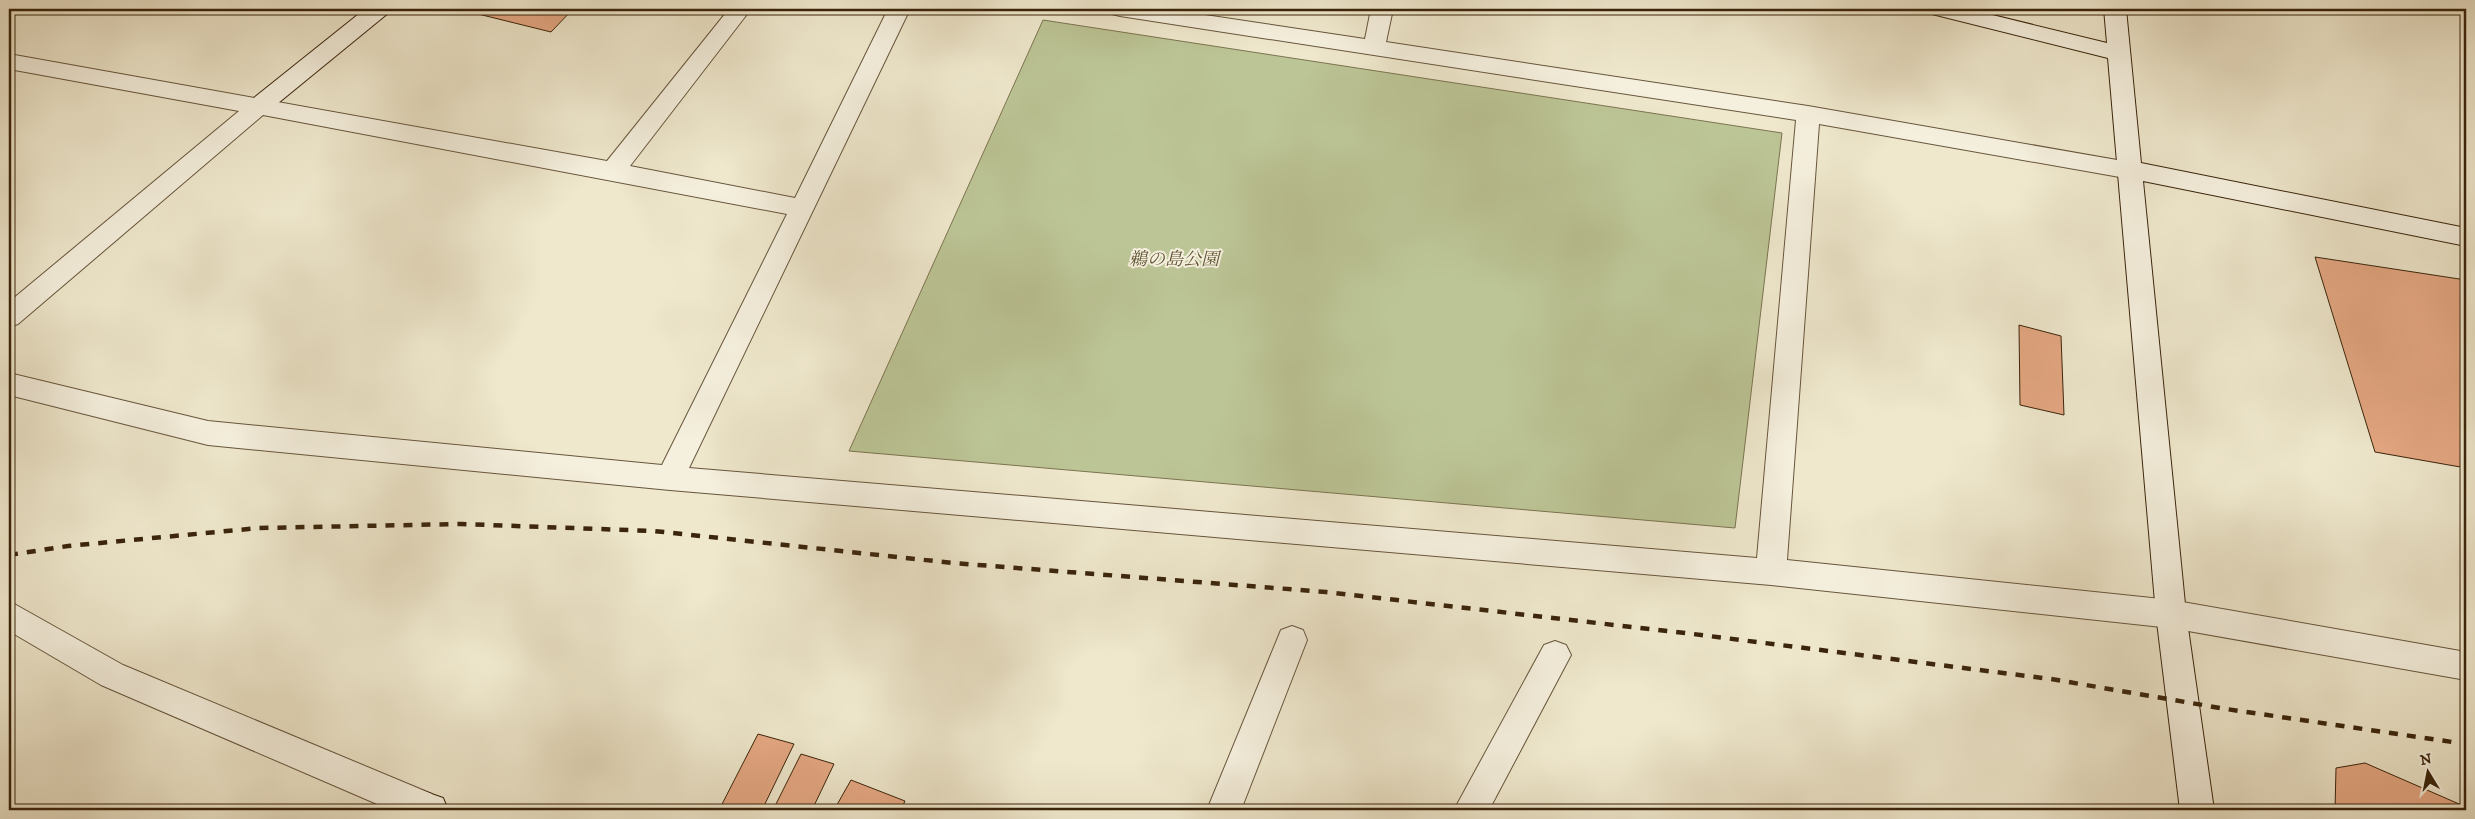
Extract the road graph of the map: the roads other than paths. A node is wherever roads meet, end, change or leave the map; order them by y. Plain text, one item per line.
1 (379, 9) edge
2 (740, 9) edge
3 (899, 9) edge
4 (1120, 9) edge
5 (1382, 9) edge
6 (1940, 9) edge
7 (2115, 9) edge
8 (1374, 48) junction
9 (2118, 53) junction
10 (9, 61) edge
11 (258, 107) junction
12 (1808, 114) junction
13 (2131, 170) junction
14 (613, 171) junction
15 (802, 208) junction
16 (2466, 237) edge
17 (9, 317) edge
18 (9, 384) edge
19 (670, 478) junction
20 (1771, 572) junction
21 (2171, 614) junction
22 (9, 615) edge
23 (1292, 640) dead end
24 (1555, 655) dead end
25 (2466, 666) edge
26 (423, 809) edge
27 (2199, 809) edge
28 (1224, 810) edge
29 (1471, 810) edge

1 - 11 street
2 - 14 street
3 - 15 street
4 - 8 street
5 - 8 street
6 - 9 street
7 - 9 street
8 - 12 street
9 - 13 street
10 - 11 street
11 - 14 street
11 - 17 street
12 - 13 street
12 - 20 street
13 - 16 street
13 - 21 street
14 - 15 street
15 - 19 street
18 - 19 street
19 - 20 street
20 - 21 street
21 - 25 street
21 - 27 street
22 - 26 street
23 - 28 street
24 - 29 street

